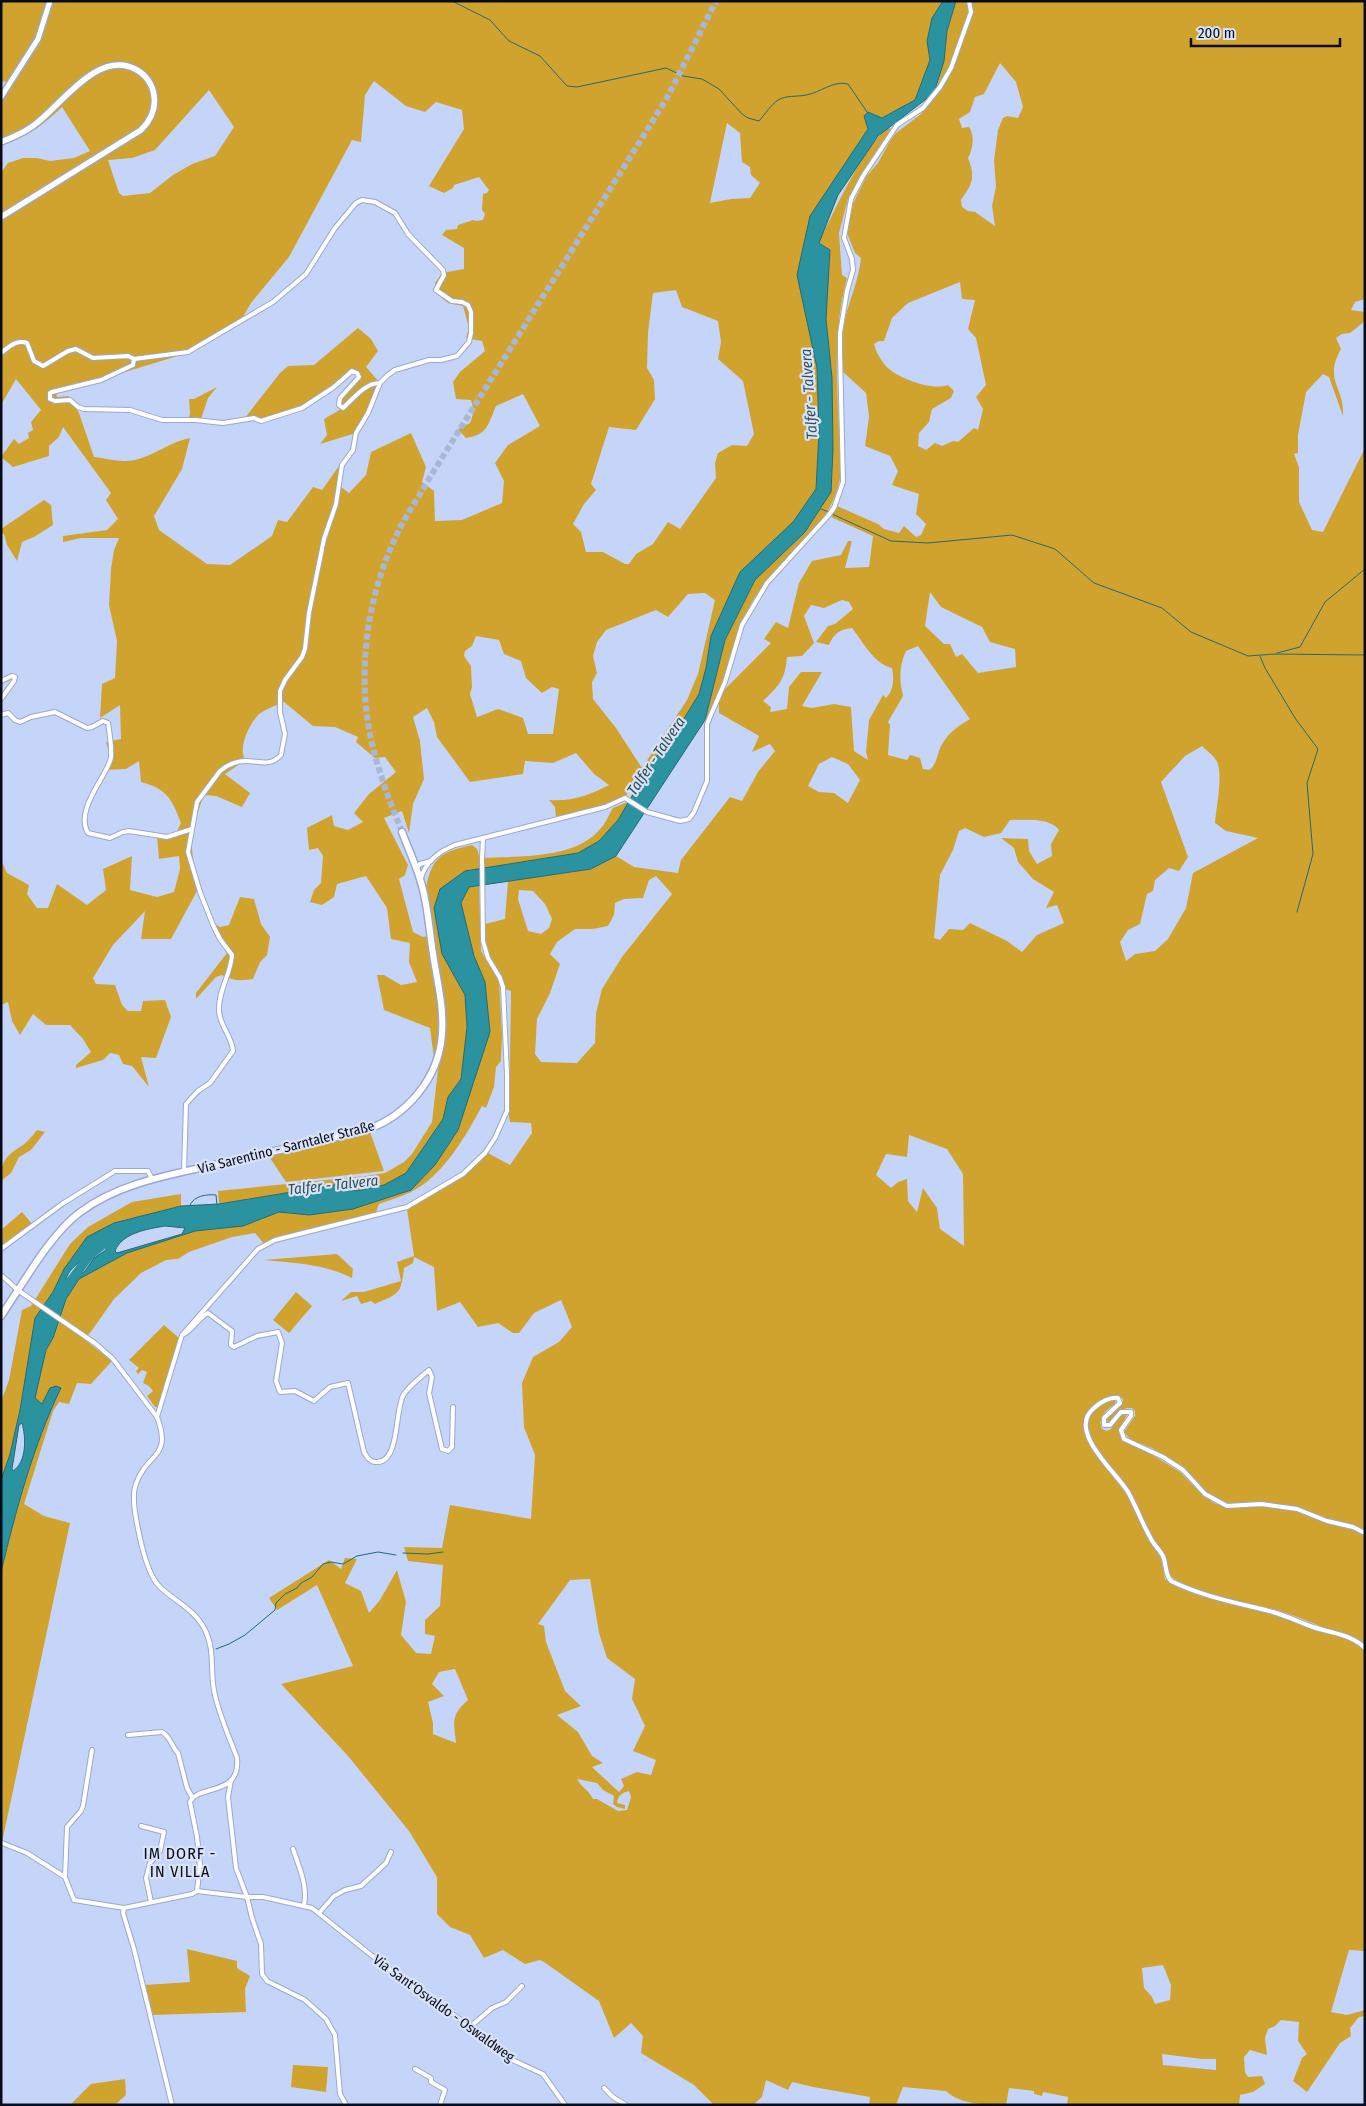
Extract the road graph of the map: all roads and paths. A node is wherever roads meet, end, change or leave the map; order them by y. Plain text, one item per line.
1 (50, 1) edge
2 (969, 1) edge
3 (1, 97) edge
4 (1, 142) edge
5 (1, 217) edge
6 (1, 353) edge
7 (134, 359) junction
8 (380, 383) junction
9 (1, 681) edge
10 (1, 699) edge
11 (1, 715) edge
12 (192, 829) junction
13 (402, 832) tunnel mouth
14 (483, 838) junction
15 (431, 861) junction
16 (418, 866) junction
17 (425, 870) junction
18 (420, 880) junction
19 (184, 1172) junction
20 (152, 1180) junction
21 (1, 1249) edge
22 (1, 1275) edge
23 (22, 1293) junction
24 (1, 1316) edge
25 (182, 1335) junction
26 (453, 1407) dead end
27 (157, 1417) junction
28 (1365, 1533) edge
29 (1365, 1648) edge
30 (128, 1736) dead end
31 (92, 1750) dead end
32 (231, 1780) junction
33 (219, 1789) junction
34 (192, 1797) junction
35 (228, 1797) junction
36 (142, 1826) dead end
37 (2, 1843) dead end
38 (293, 1849) dead end
39 (391, 1852) dead end
40 (65, 1876) junction
41 (197, 1891) junction
42 (247, 1897) junction
43 (151, 1902) junction
44 (304, 1905) junction
45 (124, 1908) junction
46 (319, 1913) junction
47 (522, 1986) dead end
48 (470, 2027) junction
49 (416, 2069) dead end
50 (604, 2088) dead end
51 (172, 2105) edge
52 (346, 2105) edge
53 (440, 2105) edge
54 (565, 2105) edge
55 (626, 2105) edge

1 - 3 street
2 - 14 street
4 - 5 main road
6 - 7 street
7 - 8 street
7 - 8 street
8 - 12 street
9 - 10 street
11 - 12 street
12 - 19 street
13 - 16 main road, Via Sarentino - Sarntaler Straße
14 - 15 street
14 - 25 street
15 - 16 street
15 - 17 street
16 - 17 street
16 - 18 main road, Via Sarentino - Sarntaler Straße
17 - 18 street
18 - 19 main road, Via Sarentino - Sarntaler Straße
19 - 20 main road, Via Sarentino - Sarntaler Straße
20 - 21 street
20 - 23 main road, Via Sarentino - Sarntaler Straße
22 - 23 street
23 - 24 main road, Via Sarentino - Sarntaler Straße
23 - 27 street
25 - 26 street
25 - 27 street
27 - 32 street
28 - 29 street
30 - 34 street
31 - 40 street
32 - 33 street
32 - 35 street
33 - 34 street
33 - 35 street
34 - 41 street
35 - 42 street
36 - 43 street
37 - 40 street
38 - 44 street
39 - 46 street
40 - 45 street
41 - 42 street, Via Sant'Osvaldo - Oswaldweg
41 - 43 street
42 - 44 street, Via Sant'Osvaldo - Oswaldweg
42 - 52 street
43 - 45 street
44 - 46 street, Via Sant'Osvaldo - Oswaldweg
45 - 51 street
46 - 48 street, Via Sant'Osvaldo - Oswaldweg
47 - 48 street
48 - 54 street, Via Sant'Osvaldo - Oswaldweg
49 - 53 street
50 - 55 street

